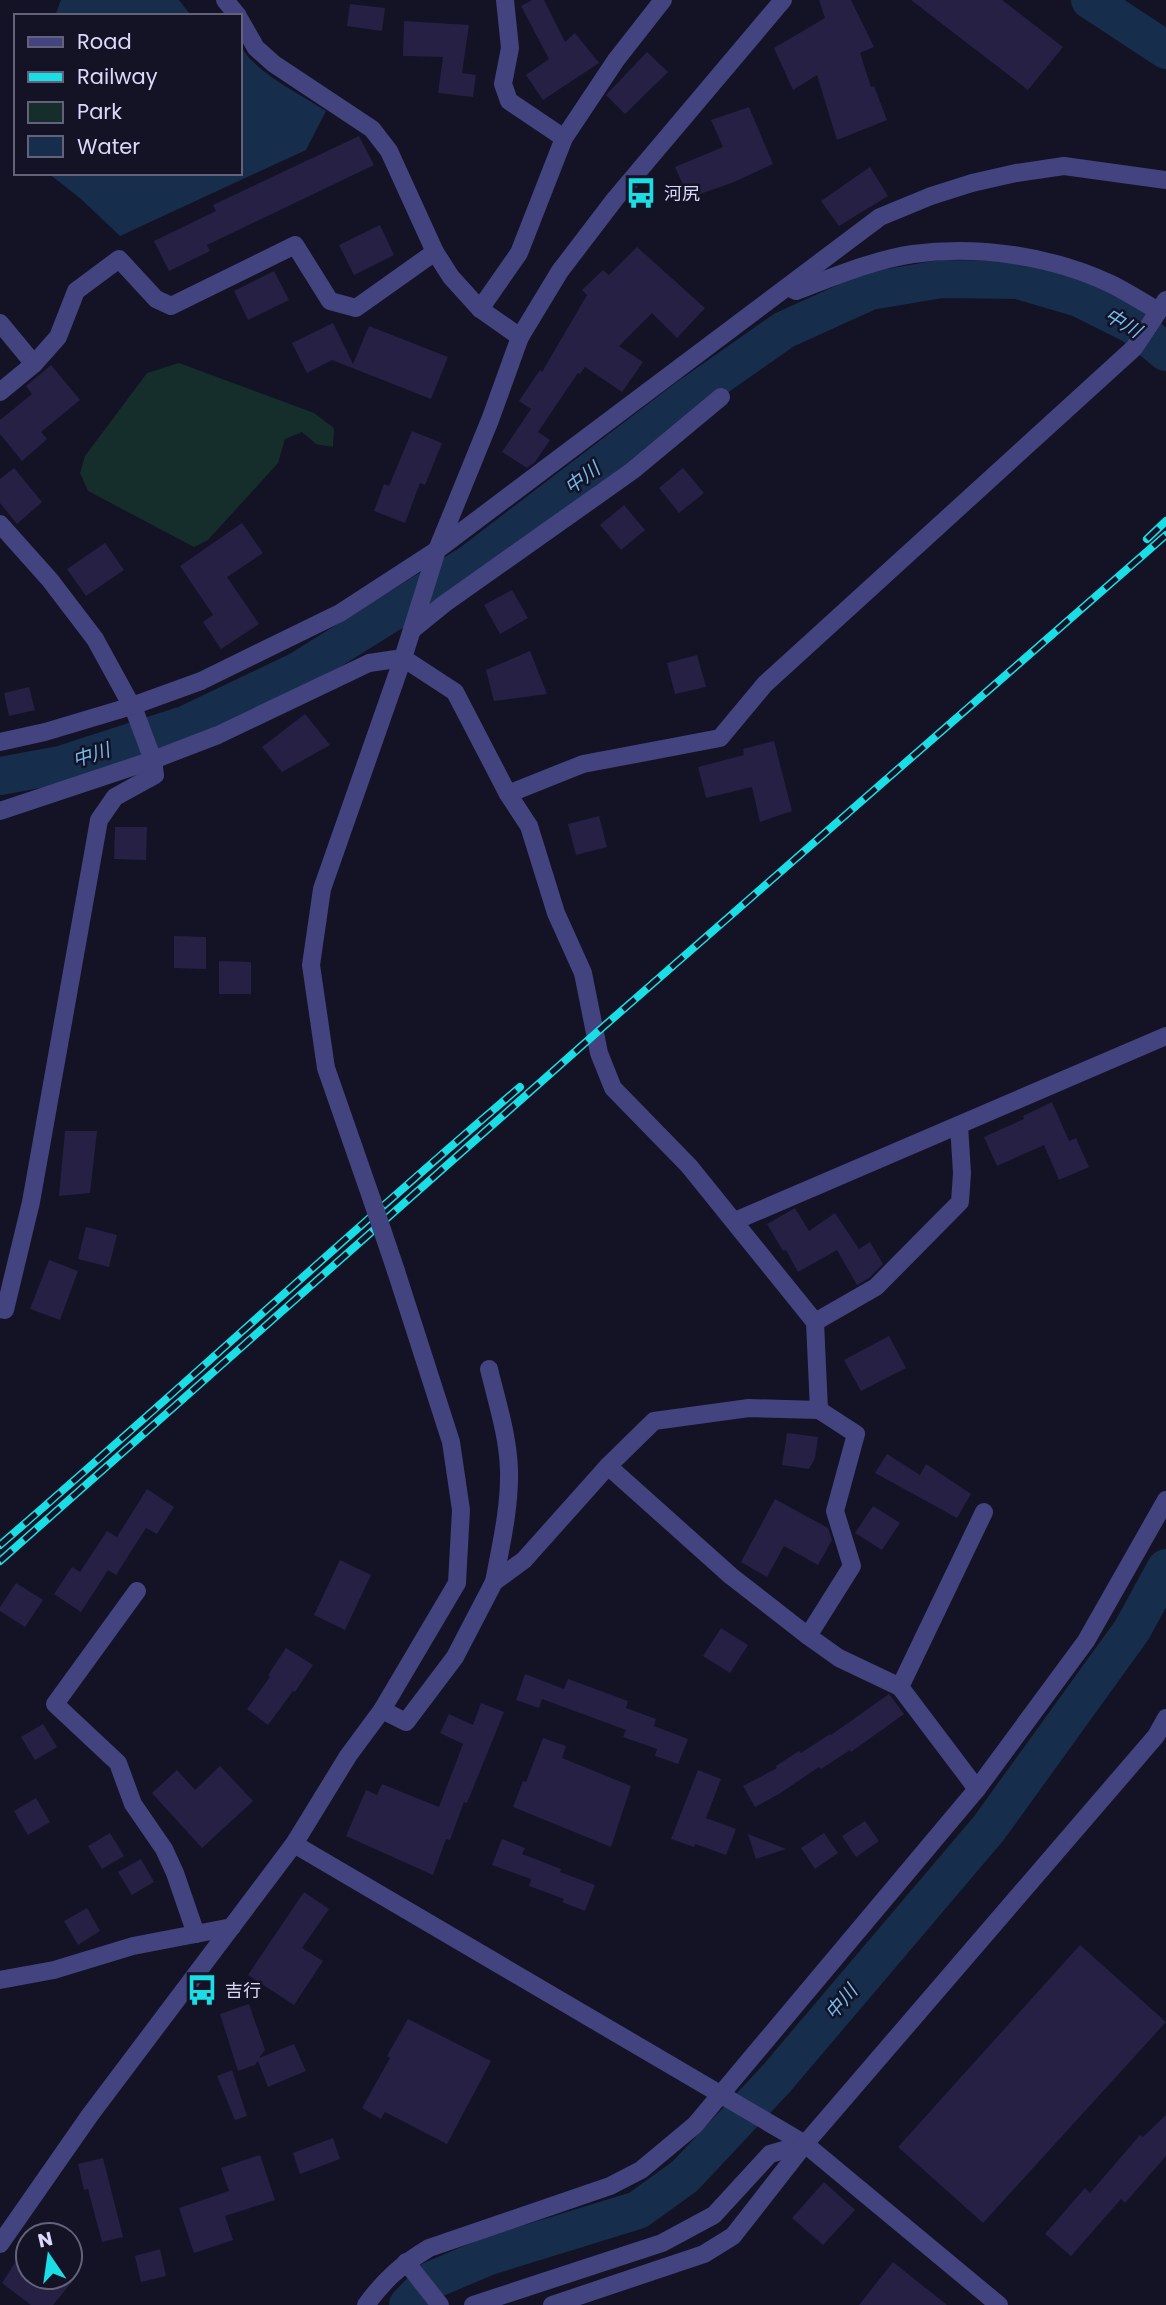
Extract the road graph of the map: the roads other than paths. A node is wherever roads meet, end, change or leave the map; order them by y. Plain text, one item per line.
1 (225, 0) edge
2 (505, 0) edge
3 (663, 0) edge
4 (783, 0) edge
5 (236, 14) edge
6 (242, 23) edge
7 (564, 138) junction
8 (1166, 180) edge
9 (435, 252) junction
10 (788, 287) junction
11 (480, 309) junction
12 (1159, 309) edge
13 (0, 323) edge
14 (520, 337) junction
15 (34, 363) junction
16 (0, 392) edge
17 (721, 397) dead end
18 (0, 524) edge
19 (437, 550) junction
20 (412, 630) junction
21 (403, 658) junction
22 (134, 709) junction
23 (0, 742) edge
24 (150, 755) junction
25 (508, 794) junction
26 (0, 811) edge
27 (1166, 1036) edge
28 (959, 1125) junction
29 (735, 1221) junction
30 (0, 1308) edge
31 (815, 1322) junction
32 (489, 1369) dead end
33 (819, 1410) junction
34 (608, 1466) junction
35 (1166, 1500) edge
36 (984, 1512) dead end
37 (494, 1582) junction
38 (137, 1591) dead end
39 (808, 1636) junction
40 (900, 1687) junction
41 (382, 1710) junction
42 (1166, 1718) edge
43 (977, 1788) junction
44 (294, 1844) junction
45 (232, 1927) junction
46 (196, 1934) junction
47 (0, 1980) edge
48 (722, 2097) junction
49 (805, 2144) junction
50 (0, 2244) edge
51 (408, 2265) junction
52 (366, 2305) edge
53 (440, 2305) edge
54 (473, 2305) edge
55 (552, 2305) edge
56 (999, 2305) edge

1 - 5 street
2 - 7 street
3 - 7 street
4 - 14 street
6 - 9 street
7 - 11 street
8 - 10 street
9 - 11 street
9 - 15 street
10 - 12 street
10 - 19 street
11 - 14 street
12 - 25 street
13 - 15 street
14 - 19 street
15 - 16 street
17 - 20 street
18 - 22 street
19 - 20 street
19 - 22 street
20 - 21 street
21 - 24 street
21 - 25 street
21 - 41 street, bridge
22 - 23 street
22 - 24 street
24 - 26 street
24 - 30 street
25 - 29 street
27 - 28 street
28 - 29 street
28 - 31 street
29 - 31 street
31 - 33 street
32 - 37 street
33 - 34 street
33 - 39 street
34 - 37 street
34 - 39 street
35 - 43 street
36 - 40 street
37 - 41 street
38 - 46 street
39 - 40 street
40 - 43 street
41 - 44 street
42 - 49 street
43 - 48 street
44 - 45 street
44 - 48 street
45 - 46 street
45 - 50 street
46 - 47 street
48 - 49 street
48 - 51 street
49 - 54 street
49 - 55 street
49 - 56 street
51 - 52 street
51 - 53 street

